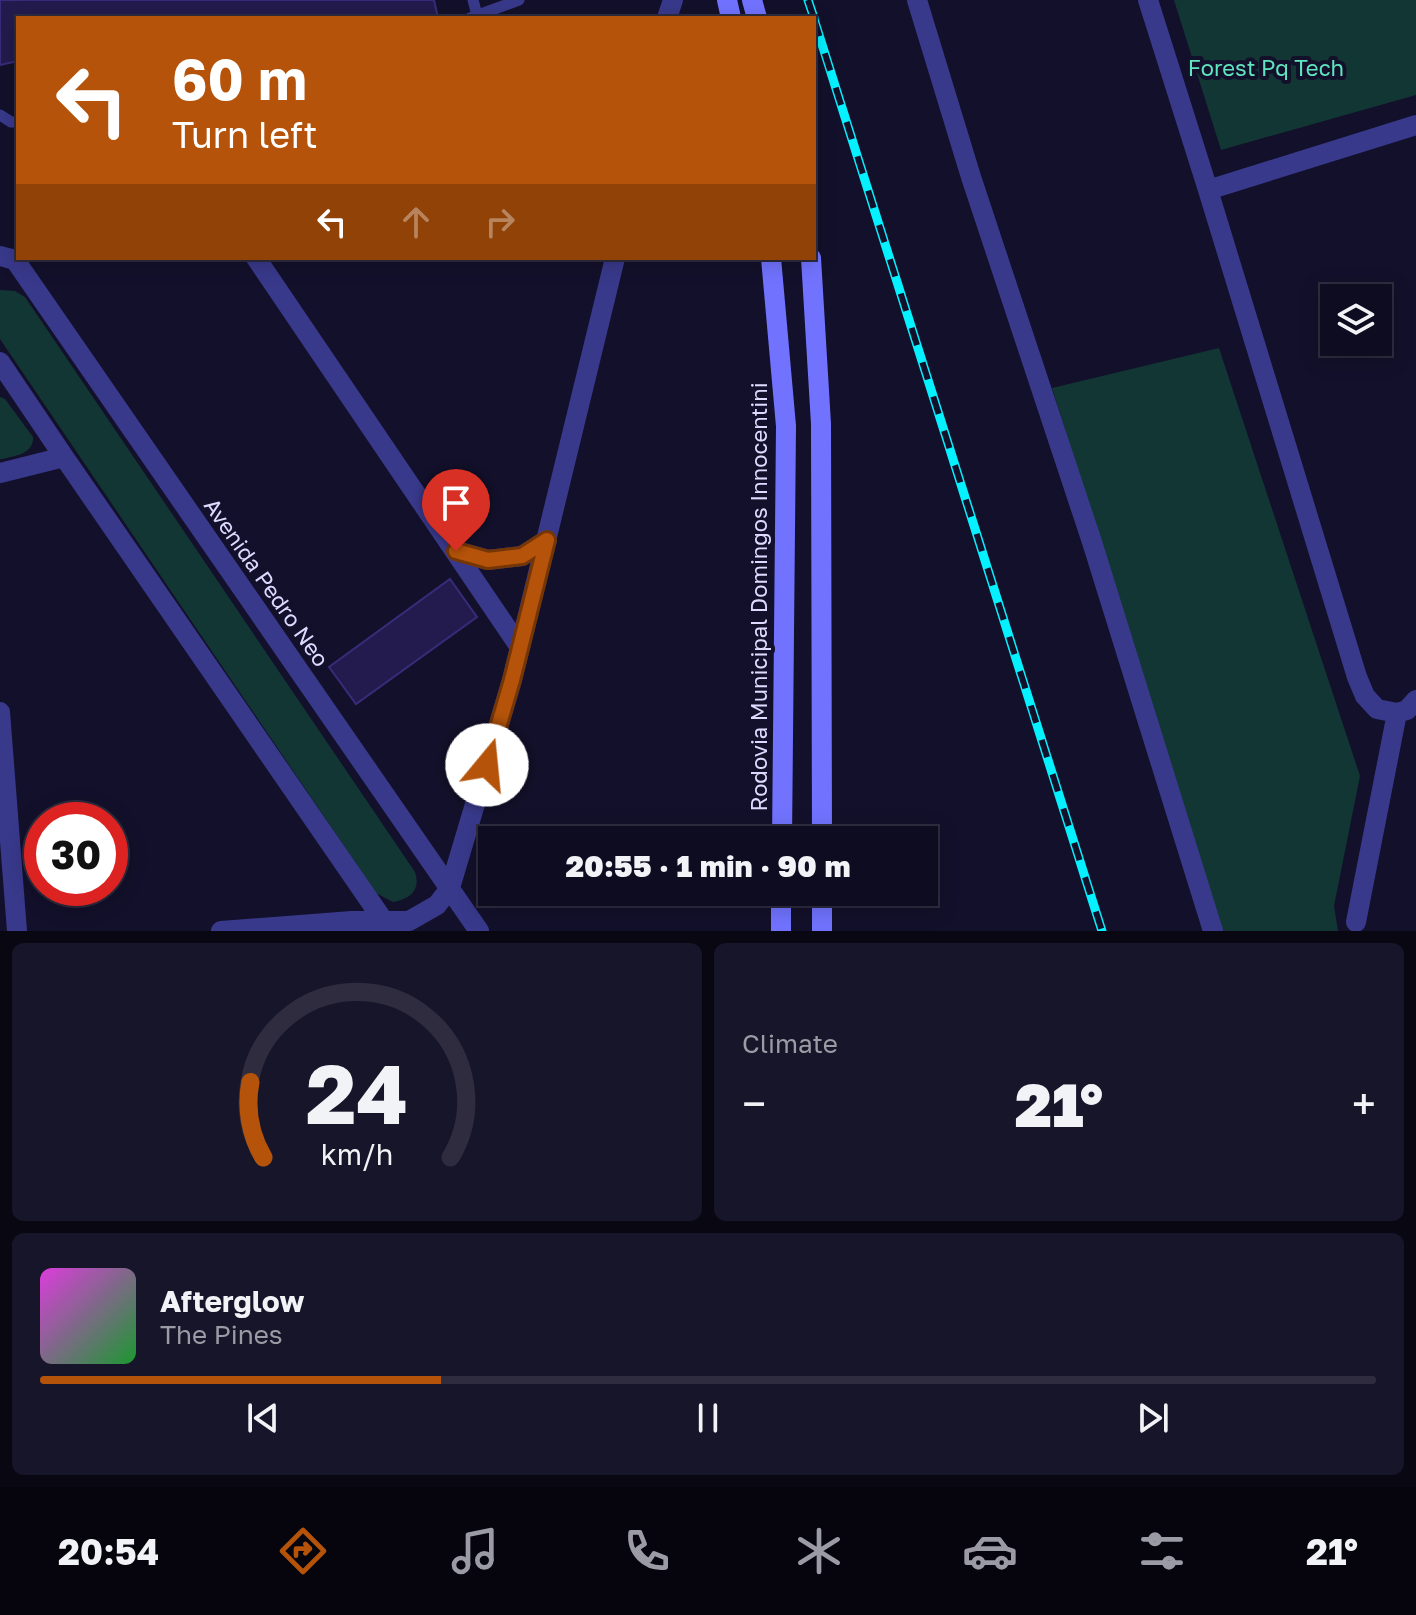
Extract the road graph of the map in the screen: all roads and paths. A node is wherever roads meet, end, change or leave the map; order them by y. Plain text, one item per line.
1 (519, 0) edge
2 (917, 0) edge
3 (1148, 0) edge
4 (477, 16) edge
5 (1416, 125) edge
6 (1208, 190) junction
7 (257, 260) edge
8 (615, 260) edge
9 (771, 260) edge
10 (811, 260) edge
11 (9, 262) edge
12 (0, 362) edge
13 (64, 457) junction
14 (0, 473) edge
15 (547, 540) junction
16 (456, 551) junction
17 (519, 646) junction
18 (1416, 700) edge
19 (0, 712) edge
20 (1397, 713) junction
21 (782, 826) edge
22 (822, 826) edge
23 (450, 888) junction
24 (781, 906) edge
25 (822, 906) edge
26 (1356, 922) dead end
27 (389, 925) edge
28 (17, 931) edge
29 (221, 931) edge
30 (479, 931) edge
31 (781, 931) edge
32 (822, 931) edge
33 (1213, 931) edge

1 - 4 lane
2 - 33 street
3 - 6 street
5 - 6 street
6 - 20 street
7 - 16 street
8 - 15 street
9 - 21 main road, Rodovia Municipal Domingos Innocentini
10 - 22 main road
11 - 23 street, Avenida Pedro Neo
12 - 13 street
13 - 14 street
13 - 27 street
15 - 16 street
15 - 17 street
16 - 17 street
17 - 23 street
18 - 20 street
19 - 28 street
20 - 26 street
23 - 27 street
23 - 30 street, Avenida Pedro Neo
24 - 31 main road
25 - 32 main road
27 - 29 street

